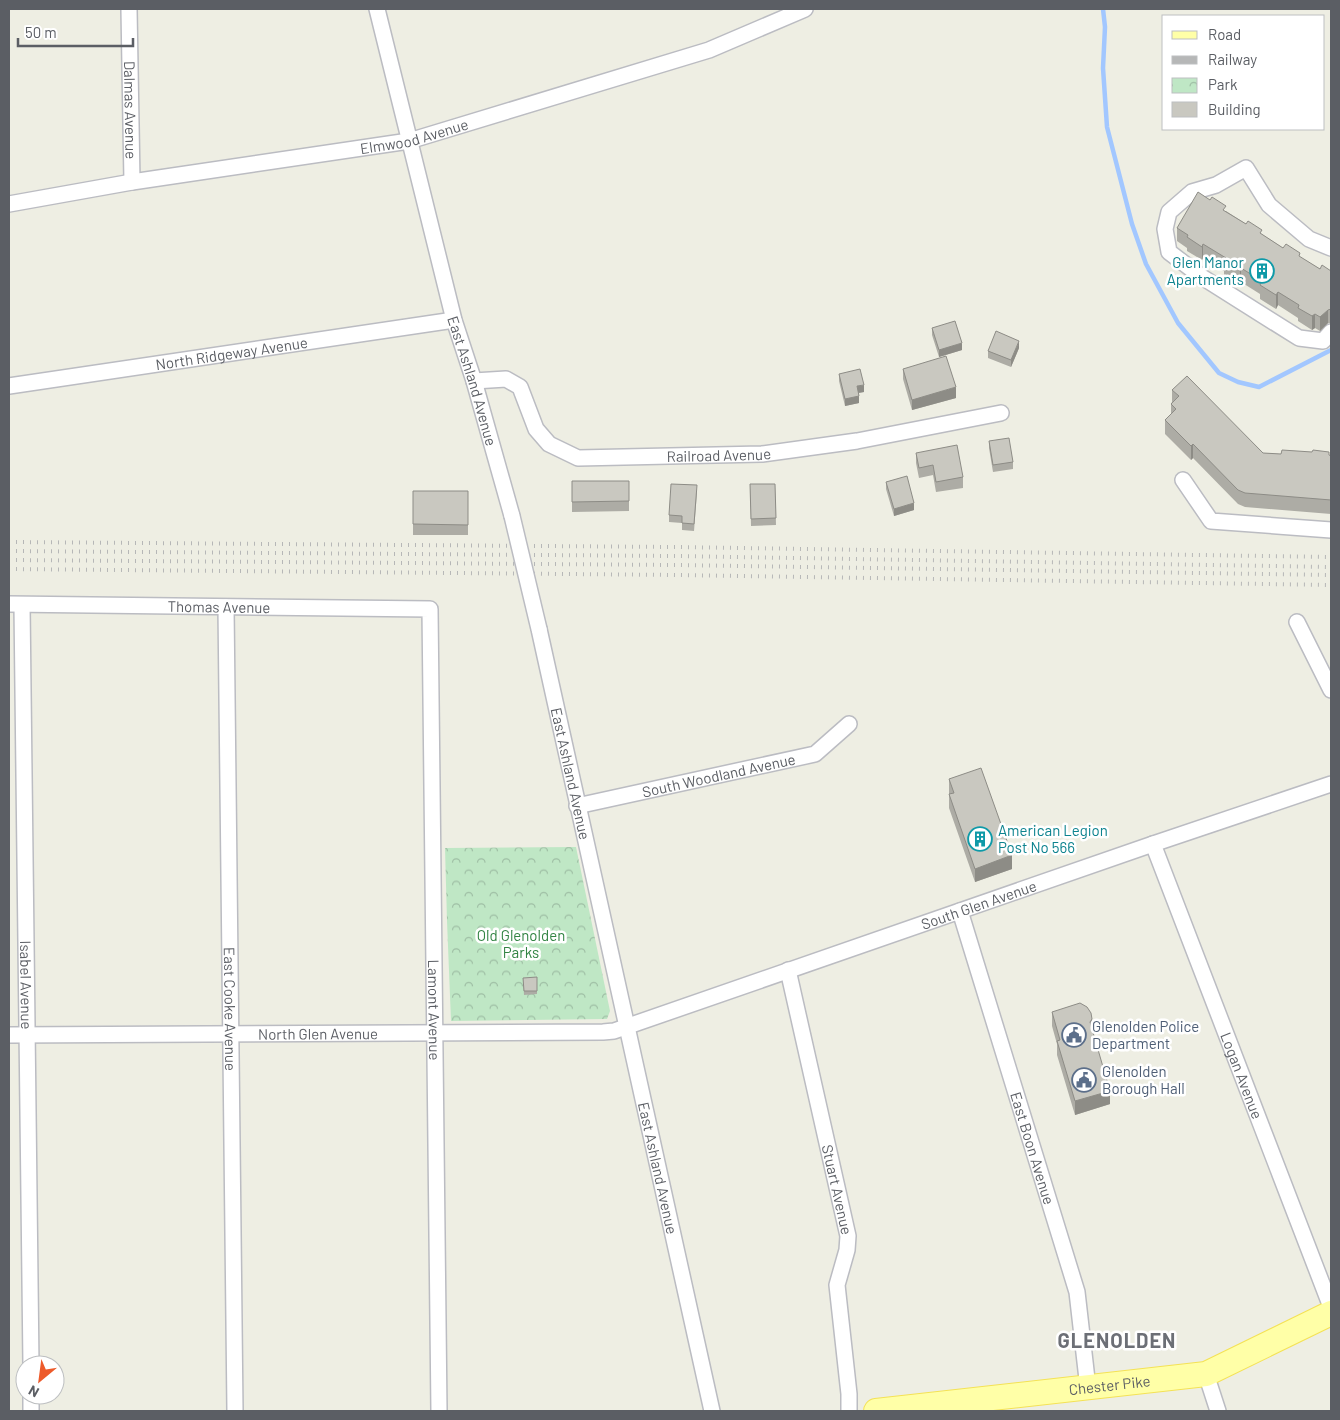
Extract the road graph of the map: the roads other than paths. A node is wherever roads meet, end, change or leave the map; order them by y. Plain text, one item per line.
1 (129, 9) edge
2 (377, 9) edge
3 (805, 9) edge
4 (409, 141) junction
5 (132, 182) junction
6 (9, 204) edge
7 (1331, 248) edge
8 (454, 320) junction
9 (1331, 332) edge
10 (474, 381) junction
11 (9, 386) edge
12 (1001, 413) dead end
13 (1183, 480) dead end
14 (1331, 530) edge
15 (15, 604) edge
16 (226, 607) junction
17 (430, 609) joint
18 (1297, 622) dead end
19 (1331, 690) edge
20 (849, 724) dead end
21 (1331, 784) edge
22 (577, 806) junction
23 (1153, 844) junction
24 (960, 911) junction
25 (788, 970) junction
26 (626, 1027) junction
27 (435, 1034) junction
28 (9, 1035) edge
29 (27, 1035) junction
30 (230, 1035) junction
31 (1331, 1307) edge
32 (1331, 1313) edge
33 (31, 1355) edge
34 (1206, 1374) junction
35 (1088, 1388) junction
36 (234, 1411) edge
37 (439, 1411) edge
38 (712, 1411) edge
39 (849, 1411) edge
40 (876, 1411) edge
41 (1218, 1411) edge

1 - 5 street, Dalmas Avenue
2 - 4 street, East Ashland Avenue
3 - 4 street, Elmwood Avenue
4 - 5 street, Elmwood Avenue
4 - 8 street, East Ashland Avenue
5 - 6 street, Elmwood Avenue
7 - 9 street
8 - 10 street, East Ashland Avenue
8 - 11 street, North Ridgeway Avenue
10 - 12 street, Railroad Avenue
10 - 22 street, East Ashland Avenue, bridge
13 - 14 street
15 - 16 street, Thomas Avenue
15 - 29 street, Isabel Avenue
16 - 17 street, Thomas Avenue
16 - 30 street, East Cooke Avenue
17 - 27 street, Lamont Avenue
18 - 19 street
20 - 22 street, South Woodland Avenue
21 - 23 street, South Glen Avenue
22 - 26 street, East Ashland Avenue
23 - 24 street, South Glen Avenue
23 - 31 street, Logan Avenue
24 - 25 street, South Glen Avenue
24 - 35 street, East Boon Avenue
25 - 26 street, South Glen Avenue
25 - 39 street, Stuart Avenue
26 - 27 street, North Glen Avenue
26 - 38 street, East Ashland Avenue
27 - 30 street, North Glen Avenue
27 - 37 street, Lamont Avenue
28 - 29 street, North Glen Avenue
29 - 30 street, North Glen Avenue
29 - 33 street, Isabel Avenue
30 - 36 street, East Cooke Avenue
32 - 34 main road, Chester Pike
34 - 35 main road, Chester Pike
34 - 41 street
35 - 40 main road, Chester Pike

